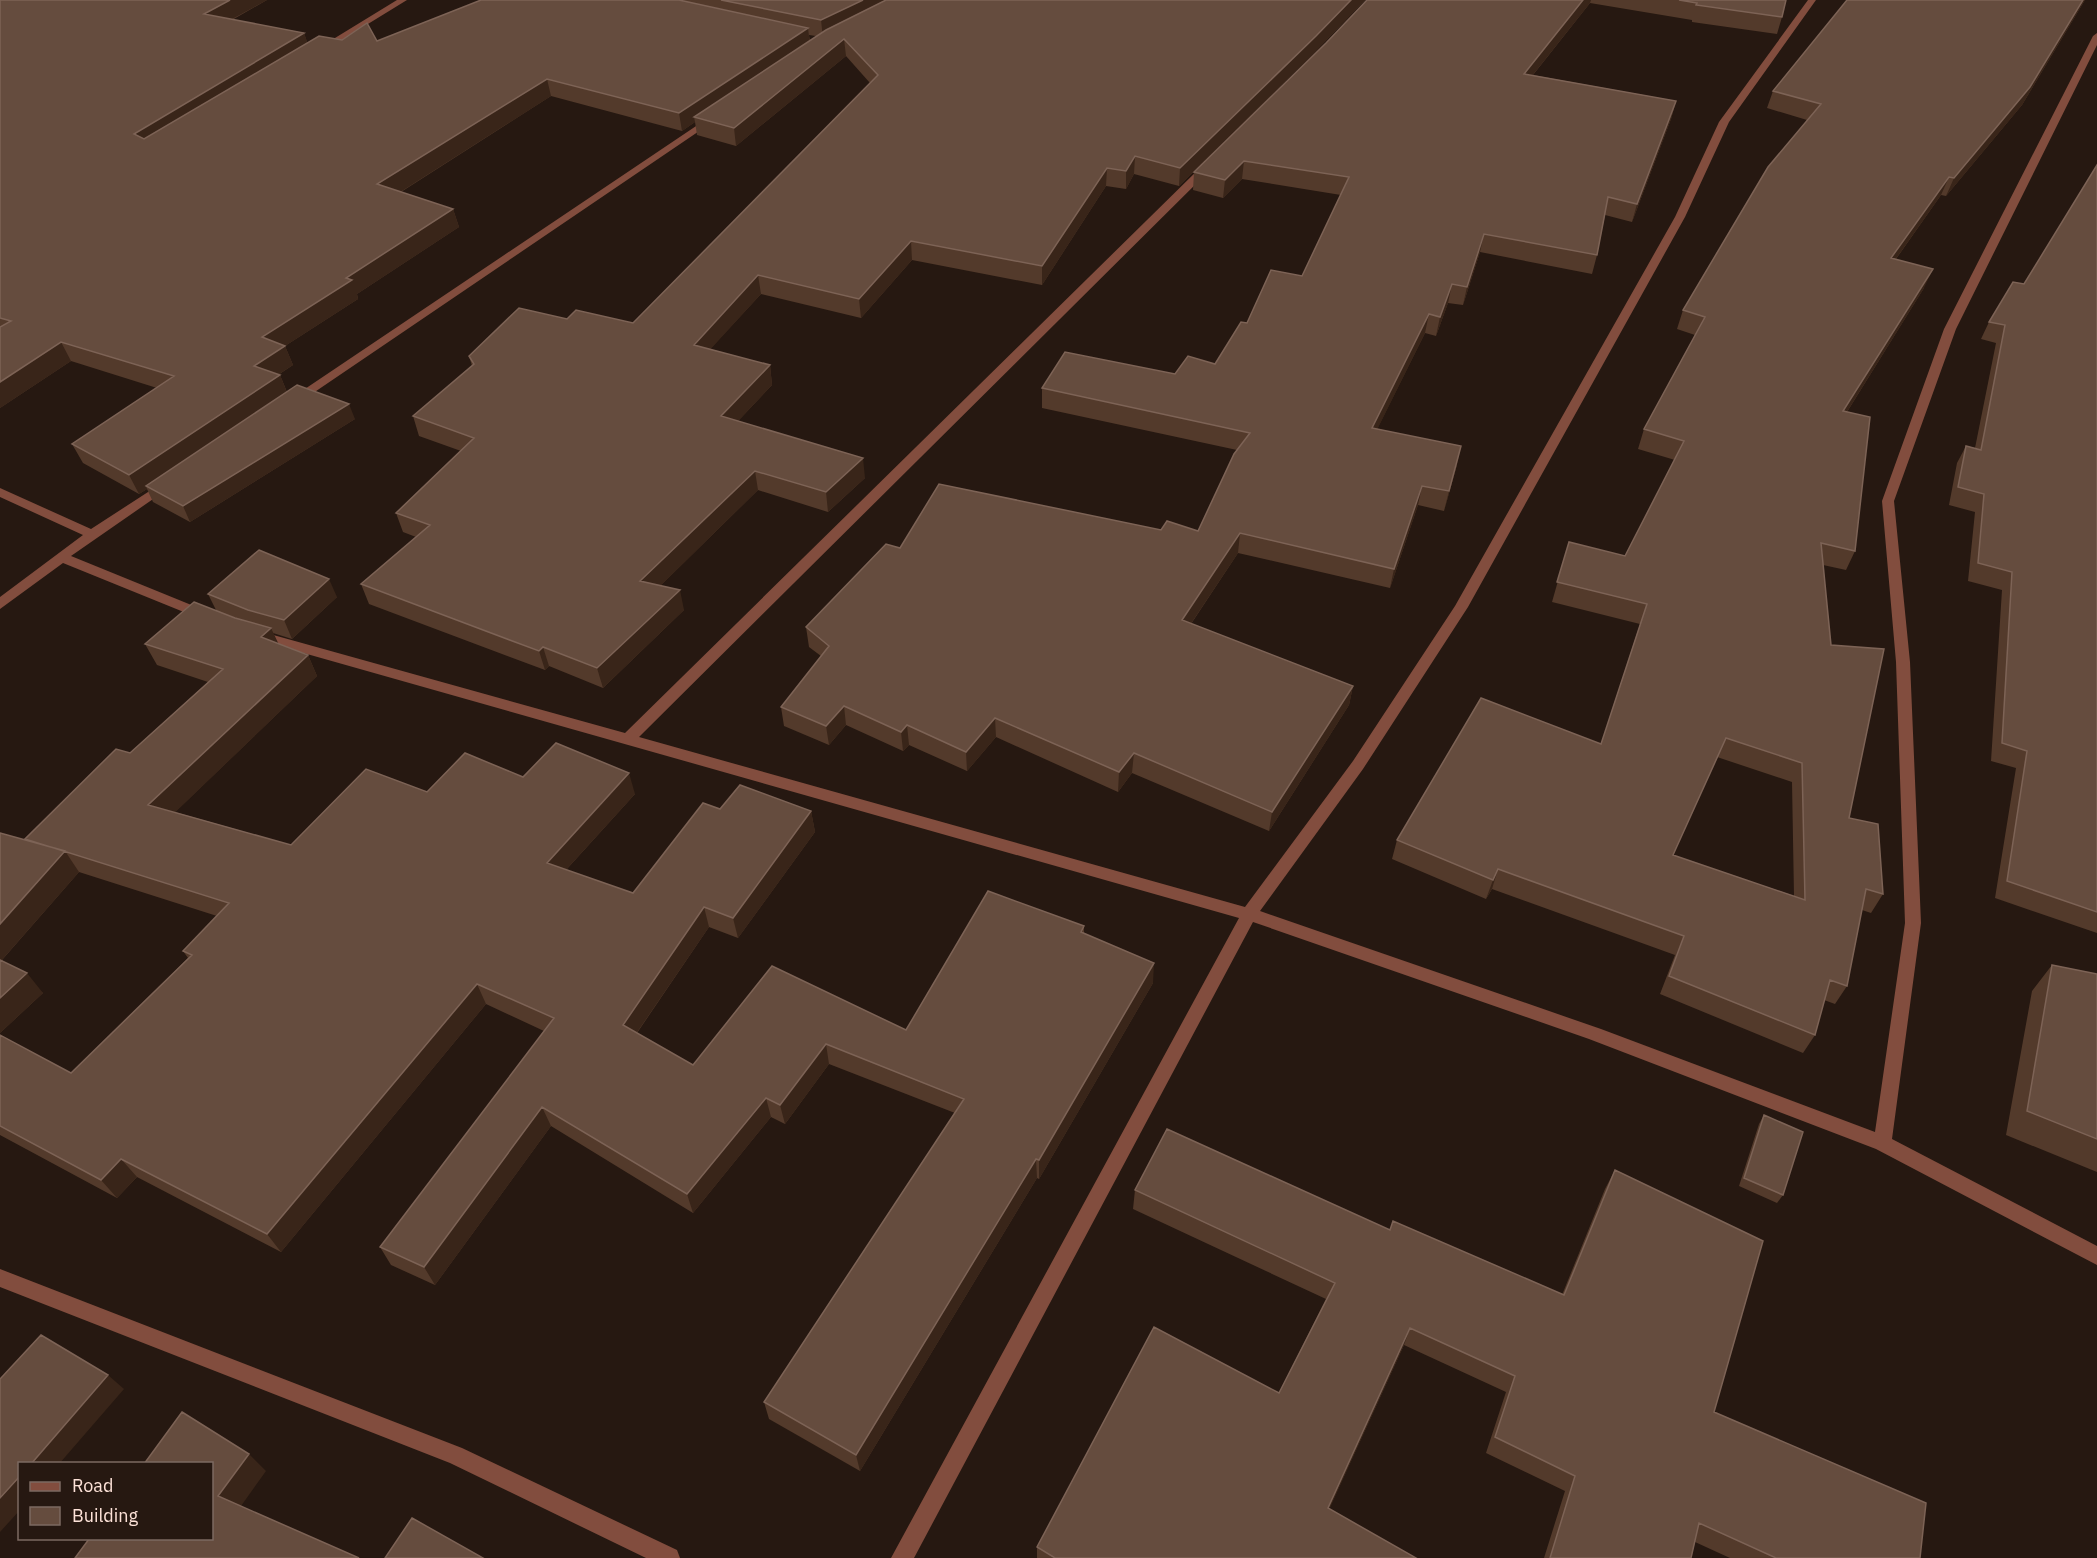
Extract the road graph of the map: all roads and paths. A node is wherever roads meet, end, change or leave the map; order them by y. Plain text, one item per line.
1 (403, 0) edge
2 (1812, 0) edge
3 (2097, 36) edge
4 (312, 55) edge
5 (726, 109) edge
6 (1219, 155) edge
7 (286, 405) edge
8 (179, 476) edge
9 (0, 492) edge
10 (92, 534) junction
11 (61, 557) junction
12 (0, 604) edge
13 (220, 621) edge
14 (241, 630) edge
15 (627, 740) junction
16 (1249, 914) junction
17 (1882, 1143) junction
18 (2097, 1256) edge
19 (0, 1278) edge
20 (669, 1558) edge
21 (902, 1558) edge

1 - 4 street
2 - 16 street
3 - 17 street
5 - 7 street
6 - 15 street
8 - 10 street
9 - 10 street
10 - 11 street
11 - 12 street
11 - 13 street
14 - 15 street
15 - 16 street
16 - 17 street
16 - 21 street
17 - 18 street
19 - 20 street

